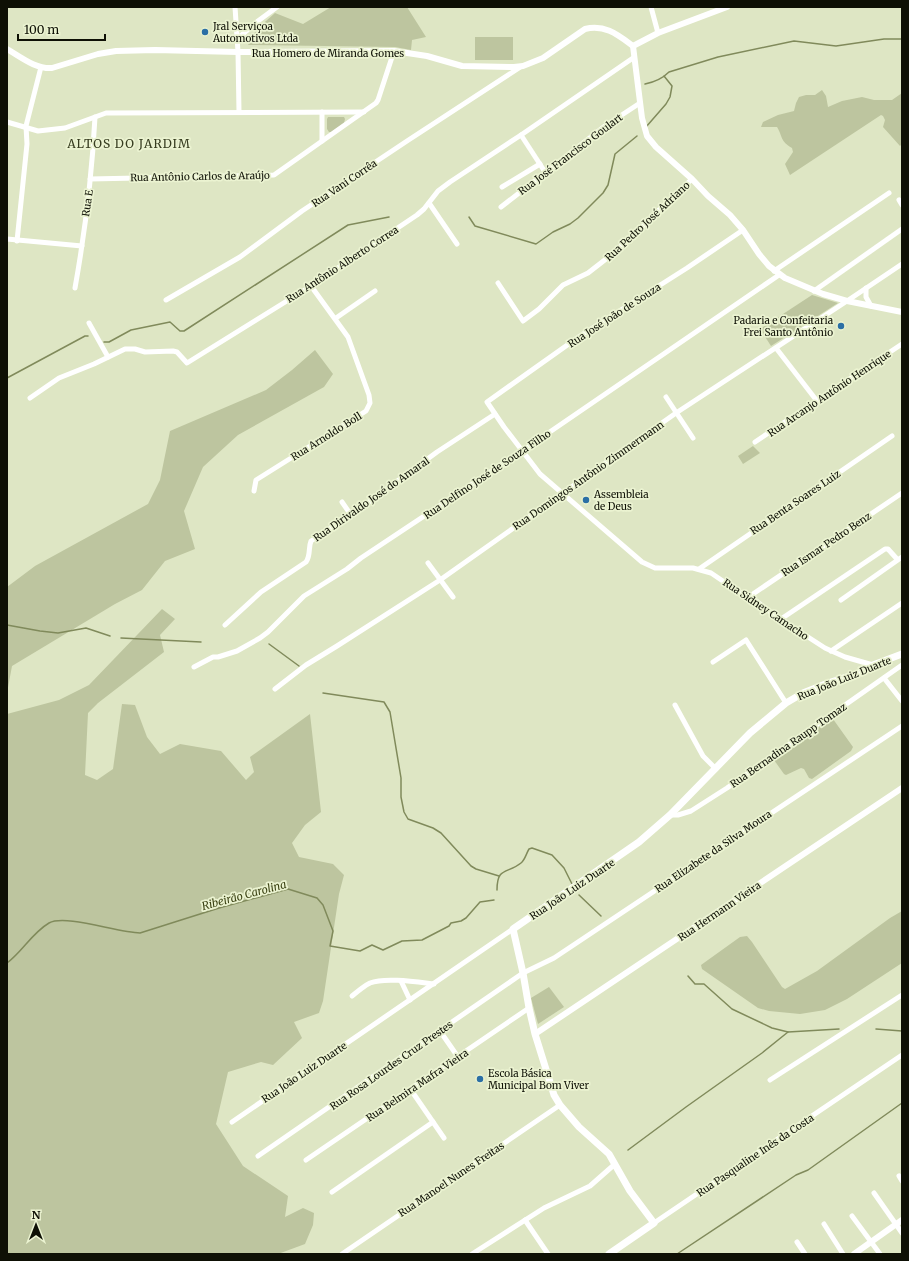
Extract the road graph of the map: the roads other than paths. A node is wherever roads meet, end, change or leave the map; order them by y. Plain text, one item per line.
1 (235, 7) edge
2 (277, 7) edge
3 (651, 7) edge
4 (727, 7) edge
5 (658, 33) junction
6 (237, 39) junction
7 (633, 46) junction
8 (7, 49) edge
9 (394, 51) junction
10 (238, 52) junction
11 (633, 58) junction
12 (523, 66) junction
13 (42, 67) junction
14 (640, 104) junction
15 (239, 112) junction
16 (322, 112) junction
17 (364, 112) junction
18 (95, 117) junction
19 (7, 122) edge
20 (26, 126) junction
21 (521, 135) junction
22 (322, 141) junction
23 (540, 164) junction
24 (545, 172) junction
25 (90, 178) junction
26 (692, 179) junction
27 (502, 187) dead end
28 (889, 193) dead end
29 (428, 203) junction
30 (501, 207) dead end
31 (902, 229) edge
32 (743, 230) junction
33 (7, 239) edge
34 (17, 241) junction
35 (457, 244) dead end
36 (82, 246) junction
37 (902, 264) edge
38 (777, 273) junction
39 (498, 283) dead end
40 (311, 286) junction
41 (75, 288) dead end
42 (866, 288) junction
43 (814, 290) junction
44 (375, 291) dead end
45 (166, 300) dead end
46 (847, 302) junction
47 (871, 306) junction
48 (902, 312) edge
49 (336, 318) junction
50 (89, 323) dead end
51 (902, 344) edge
52 (776, 348) junction
53 (108, 357) junction
54 (666, 397) dead end
55 (30, 398) dead end
56 (817, 401) junction
57 (487, 402) joint
58 (676, 413) junction
59 (495, 414) junction
60 (892, 436) dead end
61 (694, 438) dead end
62 (755, 442) dead end
63 (522, 451) junction
64 (254, 491) dead end
65 (563, 493) junction
66 (902, 493) edge
67 (342, 502) dead end
68 (351, 514) junction
69 (902, 556) edge
70 (897, 559) junction
71 (428, 563) dead end
72 (699, 569) junction
73 (440, 580) junction
74 (750, 596) junction
75 (453, 597) dead end
76 (841, 600) dead end
77 (902, 603) edge
78 (781, 619) junction
79 (225, 624) dead end
80 (831, 651) junction
81 (902, 654) edge
82 (713, 662) dead end
83 (873, 665) junction
84 (902, 665) edge
85 (194, 667) dead end
86 (884, 678) junction
87 (275, 689) dead end
88 (902, 701) edge
89 (786, 703) junction
90 (675, 705) dead end
91 (902, 726) edge
92 (716, 769) junction
93 (902, 788) edge
94 (670, 815) junction
95 (513, 929) junction
96 (524, 973) junction
97 (401, 982) junction
98 (434, 984) junction
99 (902, 994) edge
100 (352, 996) dead end
101 (410, 1000) junction
102 (529, 1008) junction
103 (440, 1031) junction
104 (535, 1034) junction
105 (902, 1055) edge
106 (458, 1057) junction
107 (770, 1080) dead end
108 (411, 1090) junction
109 (560, 1104) junction
110 (232, 1122) dead end
111 (433, 1122) junction
112 (444, 1138) dead end
113 (258, 1156) dead end
114 (306, 1160) dead end
115 (615, 1164) junction
116 (332, 1192) dead end
117 (874, 1193) dead end
118 (852, 1216) dead end
119 (525, 1220) junction
120 (902, 1220) edge
121 (654, 1223) junction
122 (824, 1224) dead end
123 (896, 1224) junction
124 (902, 1233) edge
125 (797, 1242) dead end
126 (872, 1242) junction
127 (342, 1254) edge
128 (472, 1254) edge
129 (548, 1254) edge
130 (609, 1254) edge
131 (805, 1254) edge
132 (844, 1254) edge
133 (854, 1254) edge
134 (880, 1254) edge

1 - 6 street
2 - 6 street
3 - 5 street
4 - 5 street
5 - 7 street
6 - 10 street
7 - 11 street
7 - 12 street, Rua Homero de Miranda Gomes
8 - 13 street
9 - 10 street, Rua Homero de Miranda Gomes
9 - 12 street, Rua Homero de Miranda Gomes
9 - 17 street, Rua Antônio Carlos de Araújo
10 - 13 street, Rua Homero de Miranda Gomes
10 - 15 street
11 - 14 street
11 - 21 street, Rua Antônio Alberto Correa
12 - 45 street, Rua Vani Corrêa
13 - 20 street
14 - 24 street, Rua José Francisco Goulart
14 - 26 street
15 - 16 street
15 - 18 street
16 - 17 street
16 - 22 street
17 - 22 street, Rua Antônio Carlos de Araújo
18 - 20 street
18 - 25 street, Rua E
19 - 20 street
20 - 34 street
21 - 23 street
21 - 29 street, Rua Antônio Alberto Correa
22 - 25 street, Rua Antônio Carlos de Araújo
23 - 24 street
23 - 27 street
24 - 30 street, Rua José Francisco Goulart
25 - 36 street, Rua E
26 - 32 street
26 - 39 street, Rua Pedro José Adriano
28 - 38 street, Rua Delfino José de Souza Filho
29 - 35 street
29 - 40 street, Rua Antônio Alberto Correa
31 - 43 street
32 - 38 street
32 - 57 street, Rua José João de Souza
33 - 34 street
34 - 36 street
36 - 41 street, Rua E
37 - 42 street, Rua Domingos Antônio Zimmermann
38 - 43 street
38 - 63 street, Rua Delfino José de Souza Filho
40 - 49 street, Rua Arnoldo Boll
40 - 53 street, Rua Antônio Alberto Correa
42 - 46 street, Rua Domingos Antônio Zimmermann
42 - 47 street
43 - 46 street
44 - 49 street
46 - 47 street
46 - 52 street, Rua Domingos Antônio Zimmermann
47 - 48 street
49 - 64 street, Rua Arnoldo Boll
50 - 53 street
51 - 56 street, Rua Arcanjo Antônio Henrique
52 - 56 street
52 - 58 street, Rua Domingos Antônio Zimmermann
53 - 55 street, Rua Antônio Alberto Correa
54 - 58 street
56 - 62 street, Rua Arcanjo Antônio Henrique
57 - 59 street, Rua Sidney Camacho
58 - 61 street
58 - 65 street, Rua Domingos Antônio Zimmermann
59 - 63 street, Rua Sidney Camacho
59 - 68 street, Rua Dirivaldo José do Amaral
60 - 72 street, Rua Benta Soares Luiz
63 - 65 street, Rua Sidney Camacho
63 - 85 street, Rua Delfino José de Souza Filho
65 - 72 street, Rua Sidney Camacho
65 - 73 street, Rua Domingos Antônio Zimmermann
66 - 74 street, Rua Ismar Pedro Benz
67 - 68 street
68 - 79 street, Rua Dirivaldo José do Amaral
69 - 70 street
70 - 76 street
70 - 78 street
71 - 73 street
72 - 74 street, Rua Sidney Camacho
73 - 75 street
73 - 87 street, Rua Domingos Antônio Zimmermann
74 - 78 street, Rua Sidney Camacho
77 - 80 street
78 - 80 street, Rua Sidney Camacho
80 - 83 street, Rua Sidney Camacho
81 - 83 main road, Rua João Luiz Duarte
82 - 89 street
83 - 89 main road, Rua João Luiz Duarte
84 - 86 street, Rua Bernadina Raupp Tomaz
86 - 88 street
86 - 94 street, Rua Bernadina Raupp Tomaz
89 - 92 main road, Rua João Luiz Duarte
90 - 92 street
91 - 96 street, Rua Elizabete da Silva Moura
92 - 94 main road, Rua João Luiz Duarte
93 - 104 street, Rua Hermann Vieira
94 - 95 main road, Rua João Luiz Duarte
95 - 96 main road
95 - 98 street, Rua João Luiz Duarte
96 - 102 main road
96 - 103 street, Rua Rosa Lourdes Cruz Prestes
97 - 98 street
97 - 100 street
97 - 101 street
98 - 101 street, Rua João Luiz Duarte
99 - 107 street
101 - 110 street, Rua João Luiz Duarte
102 - 104 main road
102 - 106 street, Rua Belmira Mafra Vieira
103 - 106 street
103 - 113 street, Rua Rosa Lourdes Cruz Prestes
104 - 109 main road
105 - 121 street, Rua Pasqualine Inês da Costa
106 - 108 street, Rua Belmira Mafra Vieira
108 - 111 street
108 - 114 street, Rua Belmira Mafra Vieira
109 - 115 main road
109 - 127 street, Rua Manoel Nunes Freitas
111 - 112 street
111 - 116 street
115 - 119 street
115 - 121 main road
117 - 123 street
118 - 126 street
119 - 128 street
119 - 129 street
120 - 123 street
121 - 130 main road, Rua Pasqualine Inês da Costa
122 - 132 street
123 - 124 street
123 - 126 street
125 - 131 street
126 - 133 street
126 - 134 street

